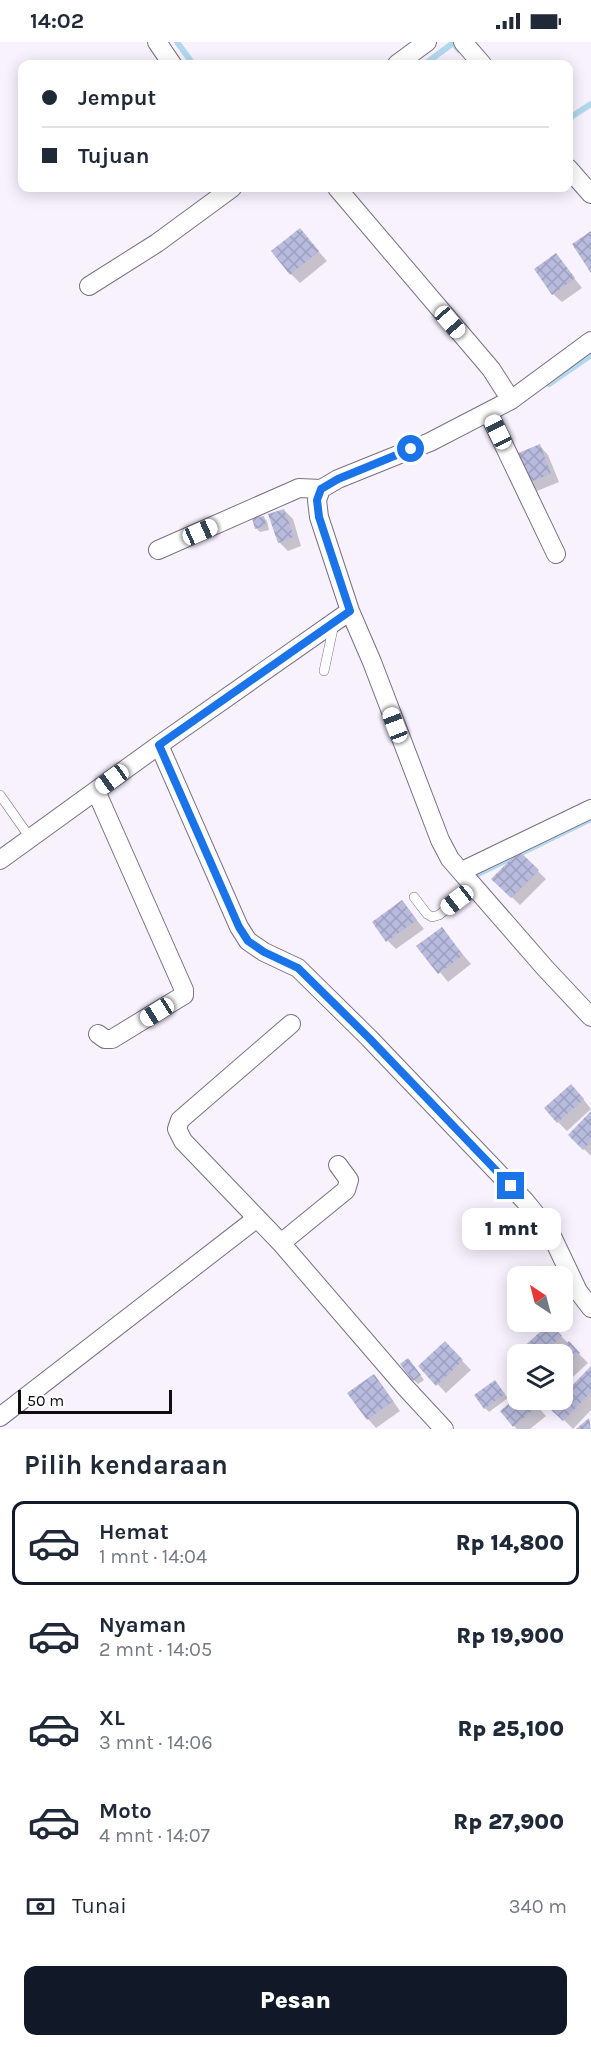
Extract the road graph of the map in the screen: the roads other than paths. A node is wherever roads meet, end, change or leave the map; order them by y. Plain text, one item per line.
1 (157, 42) edge
2 (427, 42) edge
3 (463, 42) edge
4 (169, 60) edge
5 (402, 60) edge
6 (479, 60) edge
7 (573, 174) edge
8 (227, 192) edge
9 (340, 192) edge
10 (591, 194) edge
11 (90, 286) dead end
12 (591, 342) edge
13 (511, 400) junction
14 (488, 412) junction
15 (321, 489) junction
16 (158, 550) dead end
17 (556, 554) dead end
18 (350, 611) junction
19 (335, 622) junction
20 (324, 671) dead end
21 (159, 745) junction
22 (96, 791) junction
23 (0, 795) edge
24 (591, 808) edge
25 (31, 838) junction
26 (0, 860) edge
27 (462, 871) junction
28 (475, 886) junction
29 (414, 897) dead end
30 (591, 1017) edge
31 (291, 1024) dead end
32 (98, 1034) dead end
33 (338, 1165) dead end
34 (257, 1218) junction
35 (281, 1244) junction
36 (591, 1308) edge
37 (0, 1417) edge
38 (444, 1429) edge

1 - 4 street
2 - 5 street
3 - 6 street
7 - 10 street
8 - 11 street
9 - 13 street
12 - 13 street
13 - 14 street
14 - 15 street
14 - 17 street
15 - 16 street
15 - 18 street
18 - 19 street
18 - 27 street
19 - 20 lane
19 - 21 street
21 - 22 street
21 - 36 street
22 - 25 street
22 - 32 street
23 - 25 lane
24 - 27 street
25 - 26 street
27 - 28 street
28 - 29 lane
28 - 30 street
31 - 34 street
33 - 35 street
34 - 35 street
34 - 37 street
35 - 38 street

